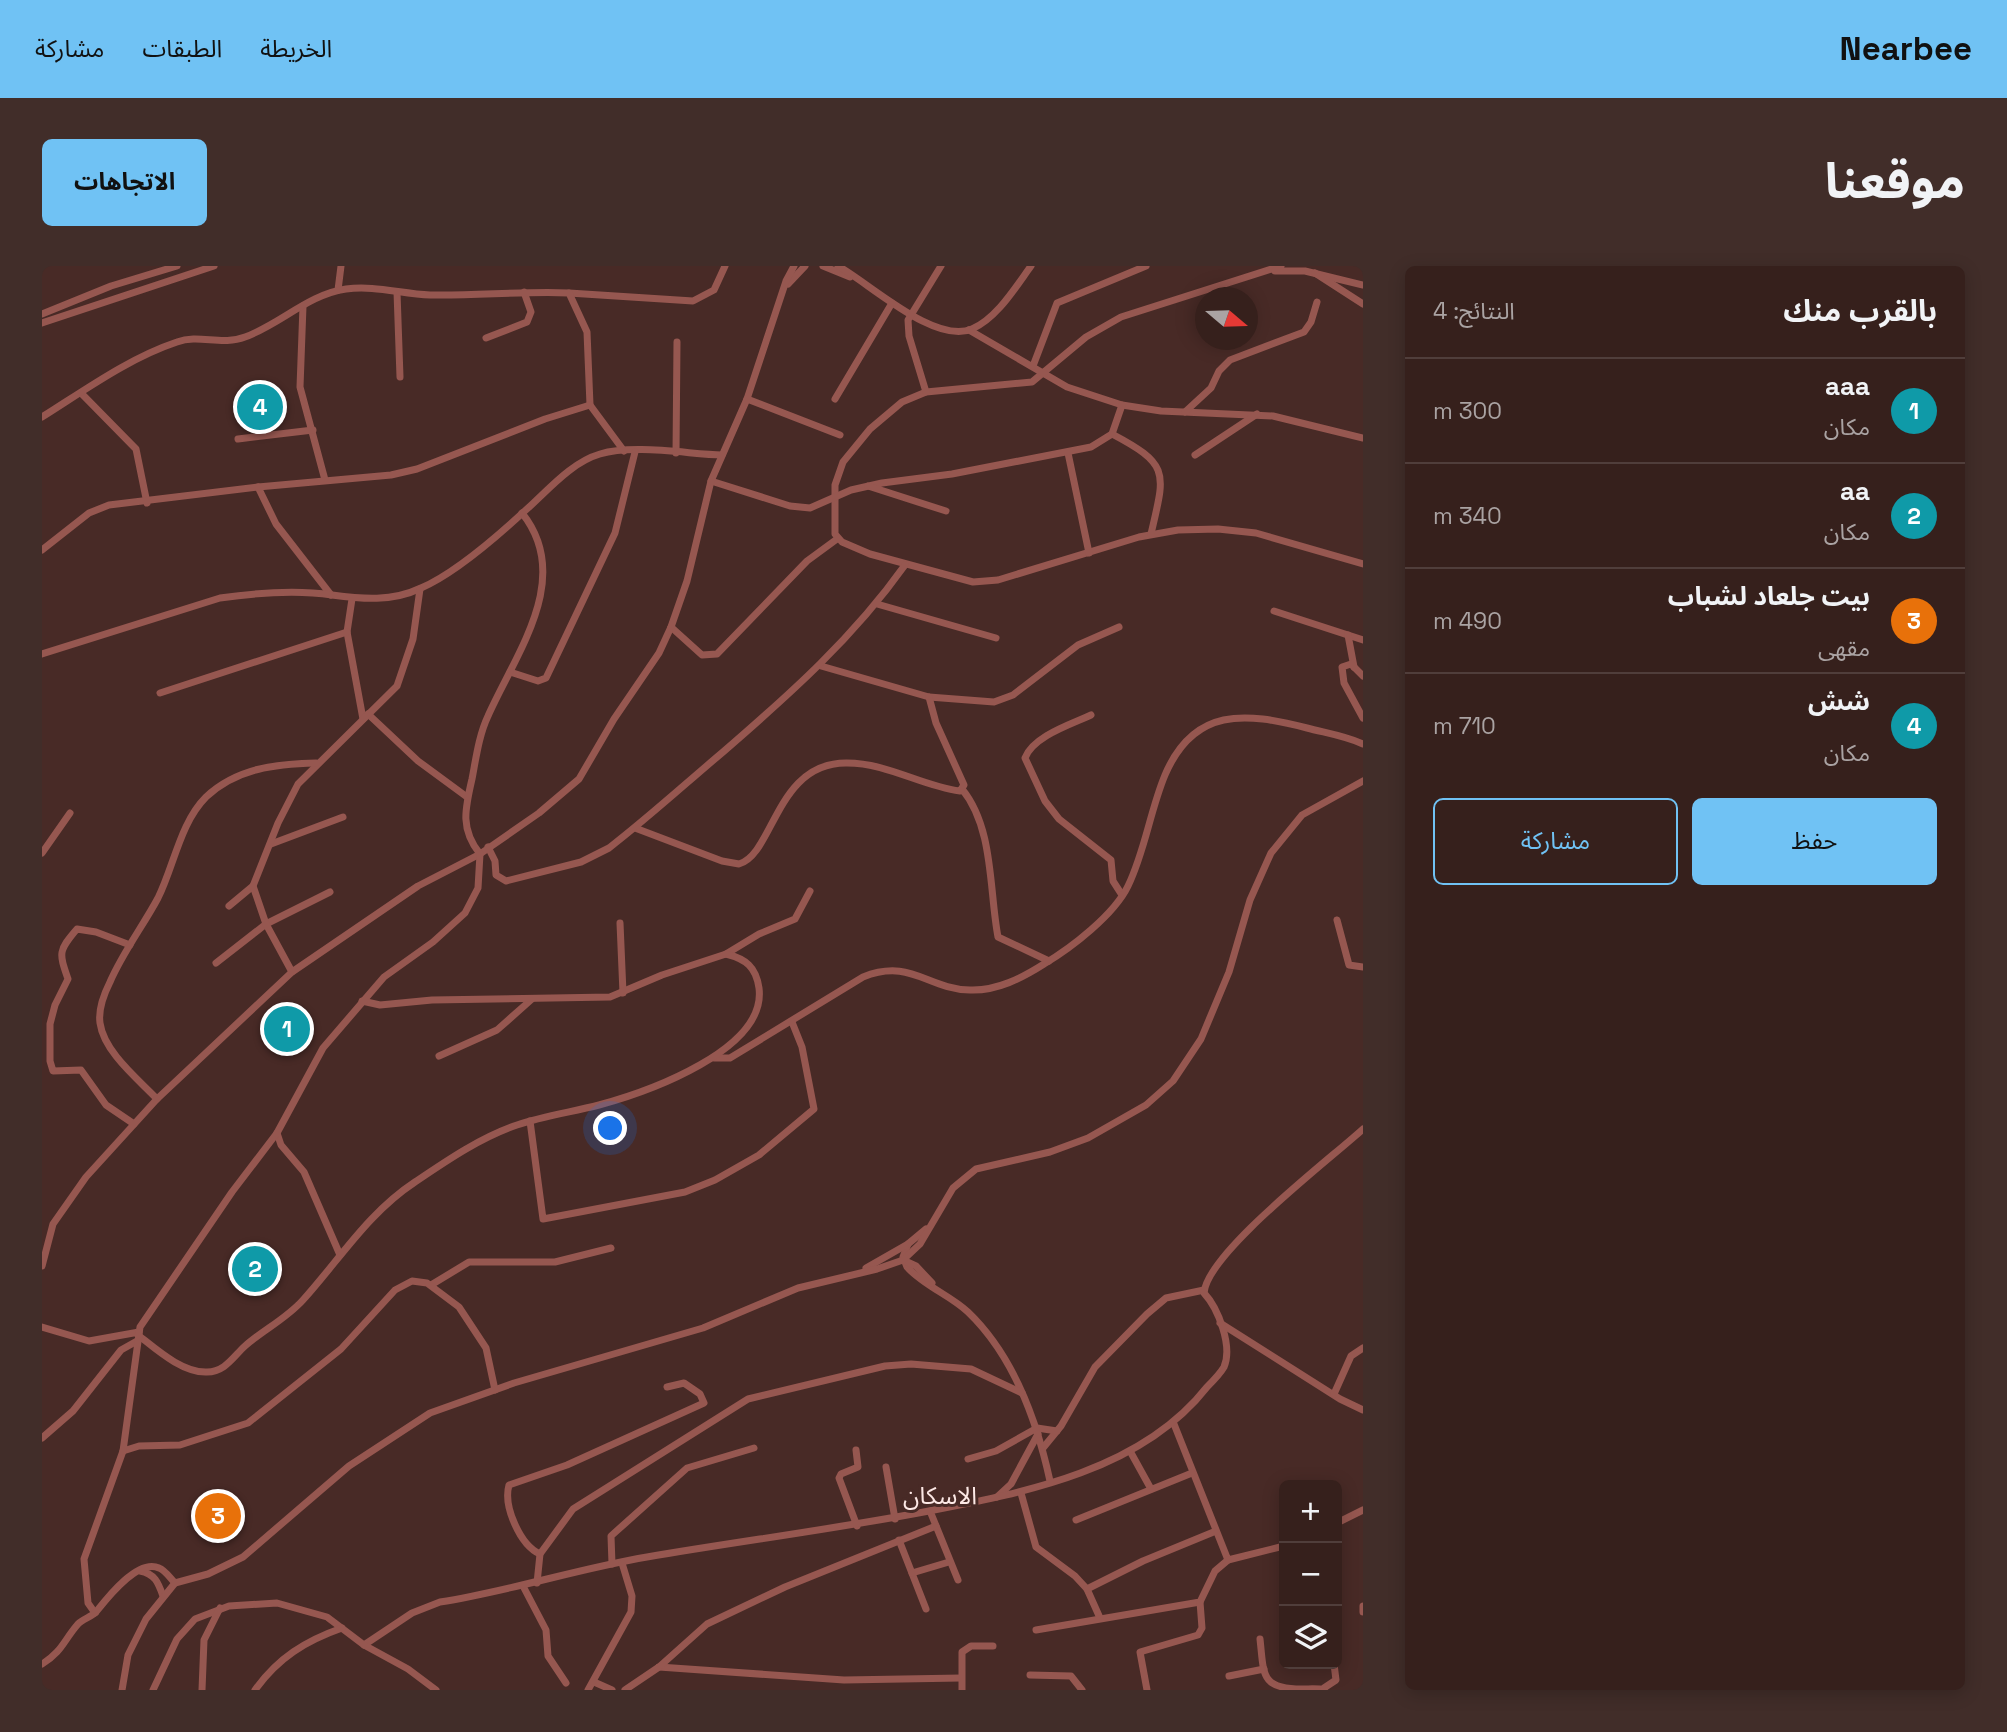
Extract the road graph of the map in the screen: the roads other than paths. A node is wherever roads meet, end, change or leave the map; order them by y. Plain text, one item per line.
1 (177, 266) edge
2 (214, 266) edge
3 (341, 266) edge
4 (725, 266) edge
5 (794, 266) edge
6 (805, 266) edge
7 (823, 266) edge
8 (838, 266) edge
9 (942, 266) edge
10 (1031, 266) edge
11 (1146, 266) edge
12 (1282, 266) edge
13 (1266, 272) junction
14 (1314, 273) junction
15 (857, 279) junction
16 (1363, 285) edge
17 (338, 290) junction
18 (783, 290) junction
19 (397, 292) junction
20 (524, 292) junction
21 (569, 293) junction
22 (1317, 302) dead end
23 (892, 303) junction
24 (1363, 304) edge
25 (303, 306) junction
26 (909, 313) junction
27 (42, 314) edge
28 (42, 323) edge
29 (969, 330) junction
30 (486, 338) dead end
31 (677, 342) dead end
32 (1033, 366) junction
33 (1044, 372) junction
34 (400, 377) dead end
35 (926, 392) junction
36 (81, 393) junction
37 (747, 399) junction
38 (835, 399) dead end
39 (590, 405) junction
40 (1122, 405) junction
41 (1185, 412) junction
42 (1258, 414) junction
43 (42, 417) edge
44 (313, 430) junction
45 (1112, 434) junction
46 (839, 435) dead end
47 (1363, 438) edge
48 (238, 439) dead end
49 (624, 451) junction
50 (635, 452) junction
51 (676, 453) junction
52 (1068, 453) junction
53 (1195, 455) dead end
54 (722, 456) junction
55 (325, 480) junction
56 (711, 481) junction
57 (868, 486) junction
58 (258, 487) junction
59 (835, 497) junction
60 (147, 503) junction
61 (946, 511) dead end
62 (522, 513) junction
63 (1151, 534) junction
64 (837, 539) junction
65 (42, 550) edge
66 (1089, 553) junction
67 (1363, 564) edge
68 (905, 565) junction
69 (420, 589) junction
70 (331, 595) junction
71 (352, 599) junction
72 (877, 604) junction
73 (1274, 611) dead end
74 (1119, 626) dead end
75 (671, 627) junction
76 (347, 632) junction
77 (1348, 635) junction
78 (996, 638) dead end
79 (1363, 640) edge
80 (42, 654) edge
81 (821, 666) junction
82 (1354, 667) junction
83 (510, 671) junction
84 (1363, 676) edge
85 (160, 694) dead end
86 (929, 697) junction
87 (1091, 715) dead end
88 (366, 716) junction
89 (1363, 718) edge
90 (1363, 744) edge
91 (316, 763) junction
92 (1363, 781) edge
93 (962, 789) junction
94 (467, 797) junction
95 (70, 813) dead end
96 (343, 817) dead end
97 (635, 828) junction
98 (271, 844) junction
99 (488, 847) junction
100 (42, 853) edge
101 (481, 854) junction
102 (253, 886) junction
103 (810, 891) dead end
104 (330, 892) dead end
105 (1122, 895) junction
106 (229, 906) dead end
107 (1337, 920) dead end
108 (620, 923) dead end
109 (266, 925) junction
110 (130, 945) junction
111 (726, 954) junction
112 (1049, 961) junction
113 (216, 963) dead end
114 (1363, 967) edge
115 (292, 972) junction
116 (623, 993) junction
117 (533, 999) junction
118 (362, 1001) junction
119 (792, 1022) junction
120 (439, 1056) dead end
121 (714, 1058) junction
122 (157, 1099) junction
123 (530, 1121) junction
124 (134, 1124) junction
125 (1363, 1129) edge
126 (276, 1133) junction
127 (927, 1228) junction
128 (908, 1244) junction
129 (611, 1248) dead end
130 (340, 1255) junction
131 (887, 1257) junction
132 (903, 1260) junction
133 (42, 1266) edge
134 (857, 1273) junction
135 (432, 1285) junction
136 (1204, 1290) junction
137 (1220, 1323) junction
138 (42, 1327) edge
139 (138, 1336) junction
140 (1363, 1348) edge
141 (667, 1387) dead end
142 (495, 1390) junction
143 (1022, 1393) junction
144 (1334, 1394) junction
145 (1363, 1410) edge
146 (1174, 1424) junction
147 (1037, 1431) junction
148 (1057, 1431) junction
149 (42, 1438) edge
150 (754, 1448) dead end
151 (1043, 1448) junction
152 (856, 1450) dead end
153 (123, 1451) junction
154 (1130, 1451) junction
155 (968, 1459) dead end
156 (886, 1467) dead end
157 (1192, 1473) junction
158 (1050, 1481) junction
159 (1151, 1489) junction
160 (1021, 1493) junction
161 (996, 1498) junction
162 (1363, 1510) edge
163 (930, 1511) junction
164 (895, 1519) junction
165 (1076, 1520) dead end
166 (1342, 1520) edge
167 (857, 1526) junction
168 (936, 1526) junction
169 (1216, 1531) junction
170 (899, 1540) junction
171 (1279, 1547) edge
172 (540, 1554) junction
173 (1227, 1560) junction
174 (949, 1562) junction
175 (622, 1563) junction
176 (612, 1564) junction
177 (139, 1571) junction
178 (912, 1573) junction
179 (958, 1580) dead end
180 (175, 1583) junction
181 (537, 1583) junction
182 (523, 1586) junction
183 (1087, 1589) junction
184 (163, 1596) junction
185 (1200, 1602) junction
186 (1363, 1606) edge
187 (220, 1608) junction
188 (926, 1609) dead end
189 (1363, 1612) edge
190 (95, 1613) junction
191 (1100, 1618) junction
192 (342, 1628) junction
193 (1036, 1630) dead end
194 (1260, 1639) dead end
195 (364, 1645) junction
196 (993, 1646) dead end
197 (42, 1664) edge
198 (659, 1667) junction
199 (1264, 1669) junction
200 (1335, 1669) edge
201 (1030, 1675) dead end
202 (1229, 1676) dead end
203 (961, 1678) junction
204 (594, 1682) junction
205 (566, 1683) dead end
206 (423, 1687) edge
207 (1324, 1689) edge
208 (122, 1690) edge
209 (153, 1690) edge
210 (202, 1690) edge
211 (255, 1690) edge
212 (436, 1690) edge
213 (588, 1690) edge
214 (612, 1690) edge
215 (625, 1690) edge
216 (962, 1690) edge
217 (1082, 1690) edge
218 (1146, 1690) edge

1 - 27 street
2 - 28 street
3 - 17 street
4 - 21 street
5 - 18 street
6 - 18 street
7 - 15 street
8 - 15 street
9 - 26 street
10 - 29 street
11 - 32 street
12 - 13 street
13 - 14 street
13 - 33 street
14 - 16 street
14 - 24 street
15 - 23 street
17 - 19 street
17 - 25 street
18 - 37 street
19 - 20 street
19 - 34 street
20 - 21 street
20 - 30 street
21 - 39 street
22 - 41 street
23 - 26 street
23 - 38 street
25 - 36 street
25 - 44 street
26 - 29 street
26 - 35 street
29 - 32 street
31 - 51 street
32 - 33 street
33 - 35 street
33 - 40 street
35 - 59 street
36 - 43 street
36 - 60 street
37 - 46 street
37 - 54 street
39 - 49 street
39 - 55 street
40 - 41 street
40 - 45 street
41 - 42 street
42 - 47 street
42 - 53 street
44 - 48 street
44 - 55 street
45 - 52 street
45 - 63 street
49 - 50 street
49 - 62 street
50 - 51 street
50 - 83 street
51 - 54 street
52 - 57 street
52 - 66 street
54 - 56 street
55 - 58 street
56 - 59 street
56 - 75 street
57 - 59 street
57 - 61 street
58 - 60 street
58 - 70 street
59 - 64 street
60 - 65 street
62 - 69 street
62 - 83 street
63 - 66 street
63 - 67 street
64 - 68 street
64 - 75 street
66 - 68 street
68 - 72 street
69 - 71 street
69 - 88 street
70 - 71 street
70 - 80 street
71 - 76 street
72 - 78 street
72 - 81 street
73 - 77 street
74 - 86 street
75 - 99 street
76 - 85 street
76 - 88 street
77 - 79 street
77 - 82 street
81 - 86 street
81 - 97 street
82 - 84 street
82 - 89 street
83 - 94 street
86 - 93 street
87 - 105 street
88 - 91 street
88 - 94 street
90 - 105 street
91 - 98 street
91 - 110 street
92 - 127 street
93 - 97 street
93 - 112 street
94 - 101 street
95 - 100 street
96 - 98 street
97 - 99 street
98 - 102 street
99 - 101 street
101 - 115 street
101 - 118 street
102 - 106 street
102 - 109 street
103 - 111 street
104 - 109 street
105 - 112 street
107 - 114 street
108 - 116 street
109 - 113 street
109 - 115 street
110 - 122 street
110 - 124 street
111 - 116 street
111 - 121 street
112 - 119 street
115 - 122 street
116 - 117 street
117 - 118 street
117 - 120 street
118 - 126 street
119 - 121 street
119 - 123 street
121 - 123 street
122 - 124 street
123 - 130 street
124 - 133 street
125 - 136 street
126 - 130 street
126 - 139 street
127 - 128 street
127 - 132 street
128 - 131 street
128 - 132 street
129 - 135 street
130 - 139 street
131 - 132 street
131 - 134 street
132 - 134 street
132 - 143 street
134 - 142 street
135 - 142 street
135 - 153 street
136 - 137 street
136 - 148 street
137 - 144 street
137 - 146 street
138 - 139 street
139 - 149 street
139 - 153 street
140 - 144 street
141 - 172 street
142 - 180 street
143 - 147 street
143 - 172 street
144 - 145 street
146 - 154 street
146 - 157 street
147 - 148 street
147 - 151 street
147 - 155 street
147 - 161 street
148 - 151 street
150 - 176 street
151 - 158 street
152 - 167 street
153 - 190 street
154 - 158 street
154 - 159 street
156 - 164 street
157 - 159 street
157 - 169 street
158 - 160 street
159 - 165 street
160 - 161 street
160 - 183 street
161 - 163 street
162 - 166 street
163 - 164 street
163 - 168 street
164 - 167 street
167 - 175 street
168 - 170 street
168 - 174 street
169 - 173 street
169 - 183 street
170 - 178 street
170 - 198 street
171 - 173 street
172 - 181 street
173 - 185 street
174 - 178 street
174 - 179 street
175 - 176 street
175 - 204 street
176 - 181 street
177 - 180 street
177 - 184 street
177 - 190 street
178 - 188 street
180 - 184 street
181 - 182 street
182 - 195 street
182 - 205 street
183 - 191 street
184 - 208 street
185 - 191 street
185 - 218 street
186 - 189 street
187 - 192 street
187 - 209 street
187 - 210 street
190 - 197 street
191 - 193 street
192 - 195 street
192 - 211 street
194 - 199 street
195 - 206 street
196 - 203 street
198 - 203 street
198 - 215 street
199 - 202 street
199 - 207 street
200 - 207 street
201 - 217 street
203 - 216 street
204 - 213 street
204 - 214 street
206 - 212 street

